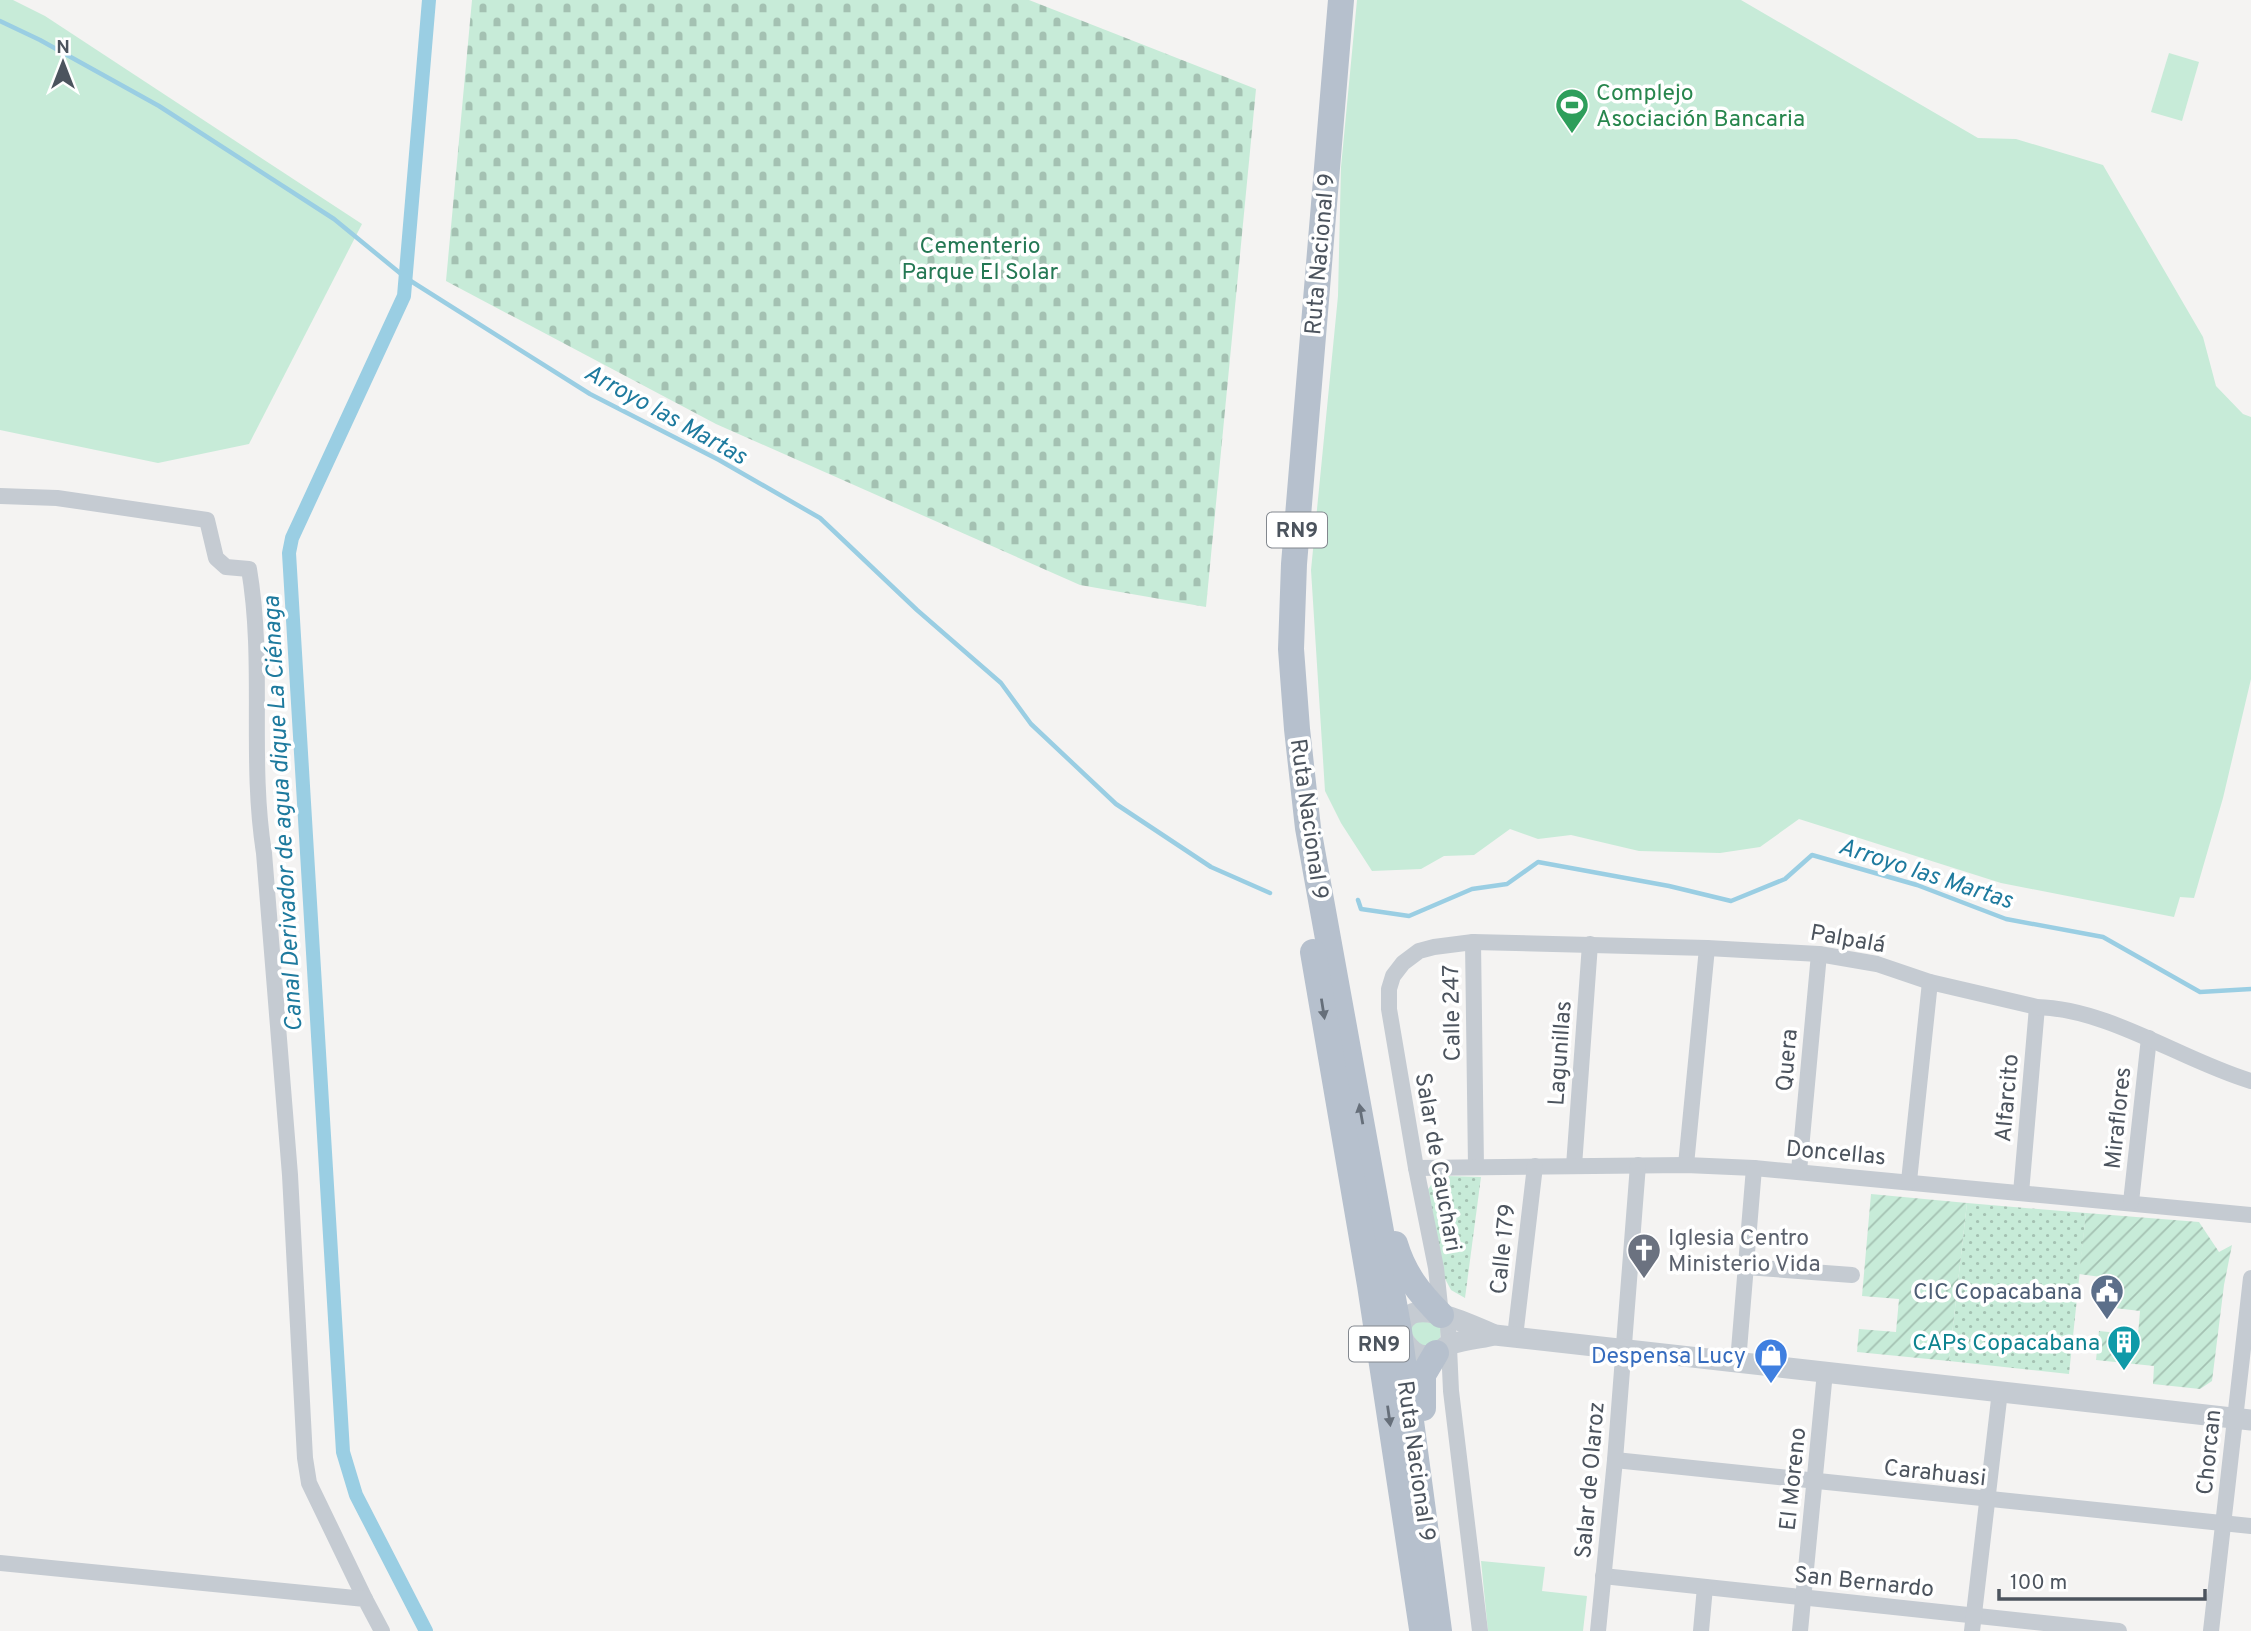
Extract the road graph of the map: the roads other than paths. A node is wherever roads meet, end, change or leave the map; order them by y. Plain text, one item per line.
1 (1325, 0) edge
2 (1341, 0) edge
3 (0, 496) edge
4 (1473, 942) junction
5 (1590, 944) junction
6 (1707, 948) junction
7 (1419, 951) joint
8 (1819, 954) junction
9 (1930, 982) junction
10 (2037, 1007) junction
11 (2148, 1038) junction
12 (2251, 1081) edge
13 (1345, 1142) junction
14 (1686, 1165) junction
15 (1535, 1166) junction
16 (1574, 1166) junction
17 (1638, 1166) junction
18 (1476, 1167) junction
19 (1416, 1168) junction
20 (1754, 1168) junction
21 (1799, 1171) junction
22 (1372, 1172) junction
23 (1909, 1181) junction
24 (2021, 1193) junction
25 (2131, 1202) junction
26 (2251, 1215) edge
27 (1746, 1267) junction
28 (1852, 1275) dead end
29 (2251, 1278) edge
30 (1441, 1315) junction
31 (1399, 1331) junction
32 (1505, 1336) junction
33 (1624, 1349) junction
34 (1432, 1354) junction
35 (1738, 1362) junction
36 (1383, 1372) junction
37 (1825, 1372) junction
38 (1451, 1391) junction
39 (2000, 1391) junction
40 (2243, 1419) edge
41 (1615, 1460) junction
42 (1815, 1482) junction
43 (1988, 1500) junction
44 (2223, 1523) junction
45 (2251, 1526) edge
46 (1431, 1559) junction
47 (0, 1563) edge
48 (1603, 1576) junction
49 (1705, 1587) junction
50 (1804, 1598) junction
51 (365, 1599) junction
52 (1973, 1623) edge
53 (382, 1631) edge
54 (1422, 1631) edge
55 (1440, 1631) edge
56 (1480, 1631) edge
57 (1598, 1631) edge
58 (1701, 1631) edge
59 (1800, 1631) edge
60 (2119, 1631) edge
61 (2211, 1631) edge

1 -> 13 main road, Ruta Nacional 9 / RN9
22 -> 2 main road, Ruta Nacional 9 / RN9
3 - 51 street
4 - 5 street, Palpalá
4 - 7 street, Palpalá
4 - 18 street, Calle 247
5 - 6 street, Palpalá
5 - 16 street, Lagunillas
6 - 8 street, Palpalá
6 - 14 street
7 - 19 street, Salar de Cauchari
8 - 9 street, Palpalá
8 - 21 street, Quera
9 - 10 street, Palpalá
9 - 23 street
10 - 11 street, Palpalá
10 - 24 street, Alfarcito
11 - 12 street, Palpalá
11 - 25 street, Miraflores
13 - 31 main road
13 - 36 main road, Ruta Nacional 9 / RN9
14 - 17 street, Doncellas
14 - 20 street, Doncellas
15 - 16 street, Doncellas
15 - 18 street, Doncellas
15 - 32 street, Calle 179
16 - 17 street, Doncellas
17 - 33 street, Salar de Olaroz
18 - 19 street, Doncellas
19 - 30 street, Salar de Cauchari
20 - 21 street, Doncellas
20 - 27 street
21 - 23 street, Doncellas
22 - 30 main road
22 - 31 main road, Ruta Nacional 9 / RN9
23 - 24 street, Doncellas
24 - 25 street, Doncellas
25 - 26 street, Doncellas
27 - 28 street
27 - 35 street
29 - 40 street, Chorcan
30 - 31 street
30 - 32 street
30 - 34 street, Salar de Cauchari
31 - 34 street
31 - 36 main road
31 - 46 main road, Ruta Nacional 9 / RN9
32 - 33 street
32 - 34 street
33 - 35 street
33 - 41 street, Salar de Olaroz
34 - 38 street
34 - 38 street, Salar de Cauchari
34 - 46 main road
35 - 37 street
36 -> 54 main road, Ruta Nacional 9 / RN9
37 - 39 street
37 - 42 street, El Moreno
38 - 56 street, Salar de Cauchari
39 - 40 street
39 - 43 street
40 - 44 street, Chorcan
41 - 42 street, Carahuasi
41 - 48 street, Salar de Olaroz
42 - 43 street, Carahuasi
42 - 50 street, El Moreno
43 - 44 street, Carahuasi
43 - 52 street
44 - 45 street, Carahuasi
44 - 61 street, Chorcan
46 - 55 main road, Ruta Nacional 9 / RN9
47 - 51 street
48 - 49 street, San Bernardo
48 - 57 street, Salar de Olaroz
49 - 50 street, San Bernardo
49 - 58 street
50 - 52 street, San Bernardo
50 - 59 street, El Moreno
51 - 53 street
52 - 60 street, San Bernardo

